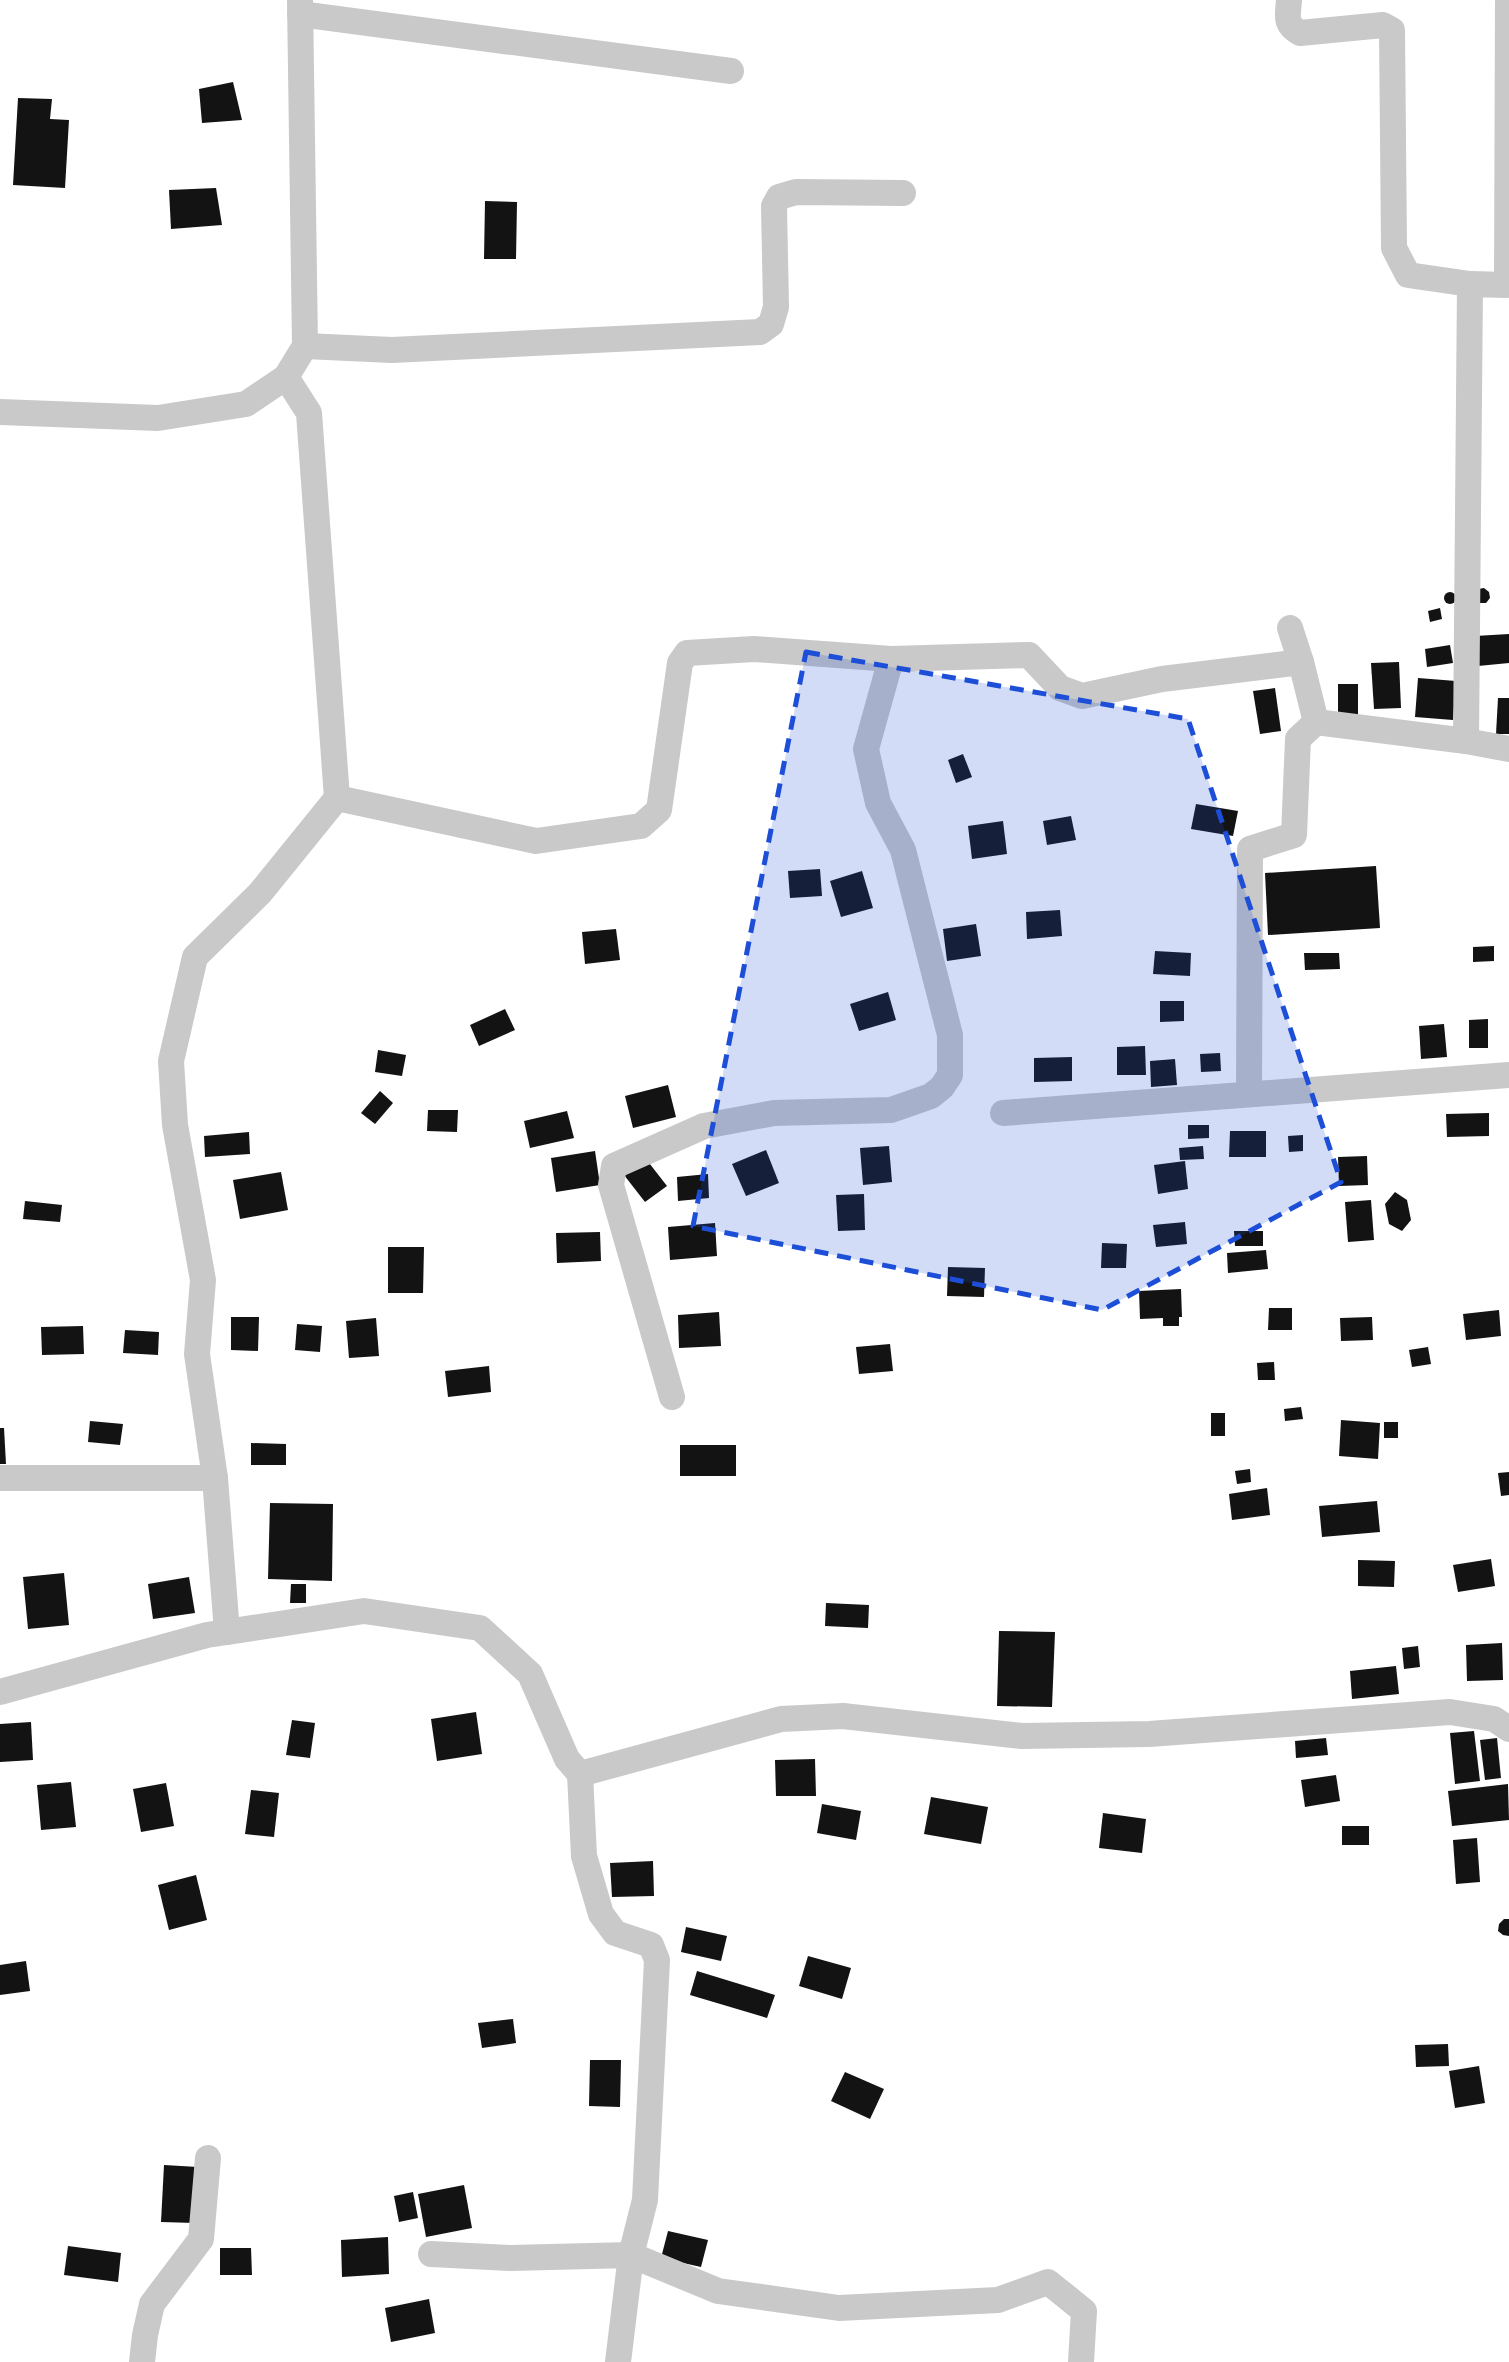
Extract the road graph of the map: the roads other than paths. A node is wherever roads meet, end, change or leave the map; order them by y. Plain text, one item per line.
1 (1289, 0) edge
2 (1508, 0) edge
3 (300, 7) edge
4 (731, 71) dead end
5 (903, 193) dead end
6 (1470, 284) junction
7 (305, 346) junction
8 (286, 377) junction
9 (0, 412) edge
10 (1290, 628) dead end
11 (891, 659) junction
12 (1301, 662) junction
13 (1316, 722) junction
14 (1466, 741) junction
15 (1509, 749) edge
16 (337, 798) junction
17 (1509, 1075) edge
18 (1249, 1094) junction
19 (1003, 1113) dead end
20 (672, 1396) dead end
21 (0, 1478) edge
22 (215, 1478) junction
23 (227, 1632) junction
24 (0, 1692) edge
25 (1509, 1729) edge
26 (580, 1774) junction
27 (208, 2158) dead end
28 (431, 2254) dead end
29 (631, 2255) junction
30 (142, 2362) edge
31 (618, 2362) edge
32 (1082, 2362) edge

1 - 6 street
2 - 6 street
3 - 4 street
3 - 7 street
5 - 7 street
6 - 14 street
7 - 8 street
8 - 9 street
8 - 16 street
10 - 12 street
11 - 12 street
11 - 16 street
11 - 20 street
12 - 13 street
13 - 14 street
13 - 18 street
14 - 15 street
16 - 22 street
17 - 18 street
18 - 19 street
21 - 22 street
22 - 23 street
23 - 24 street
23 - 26 street
25 - 26 street
26 - 29 street
27 - 30 street
28 - 29 street
29 - 31 street
29 - 32 street

